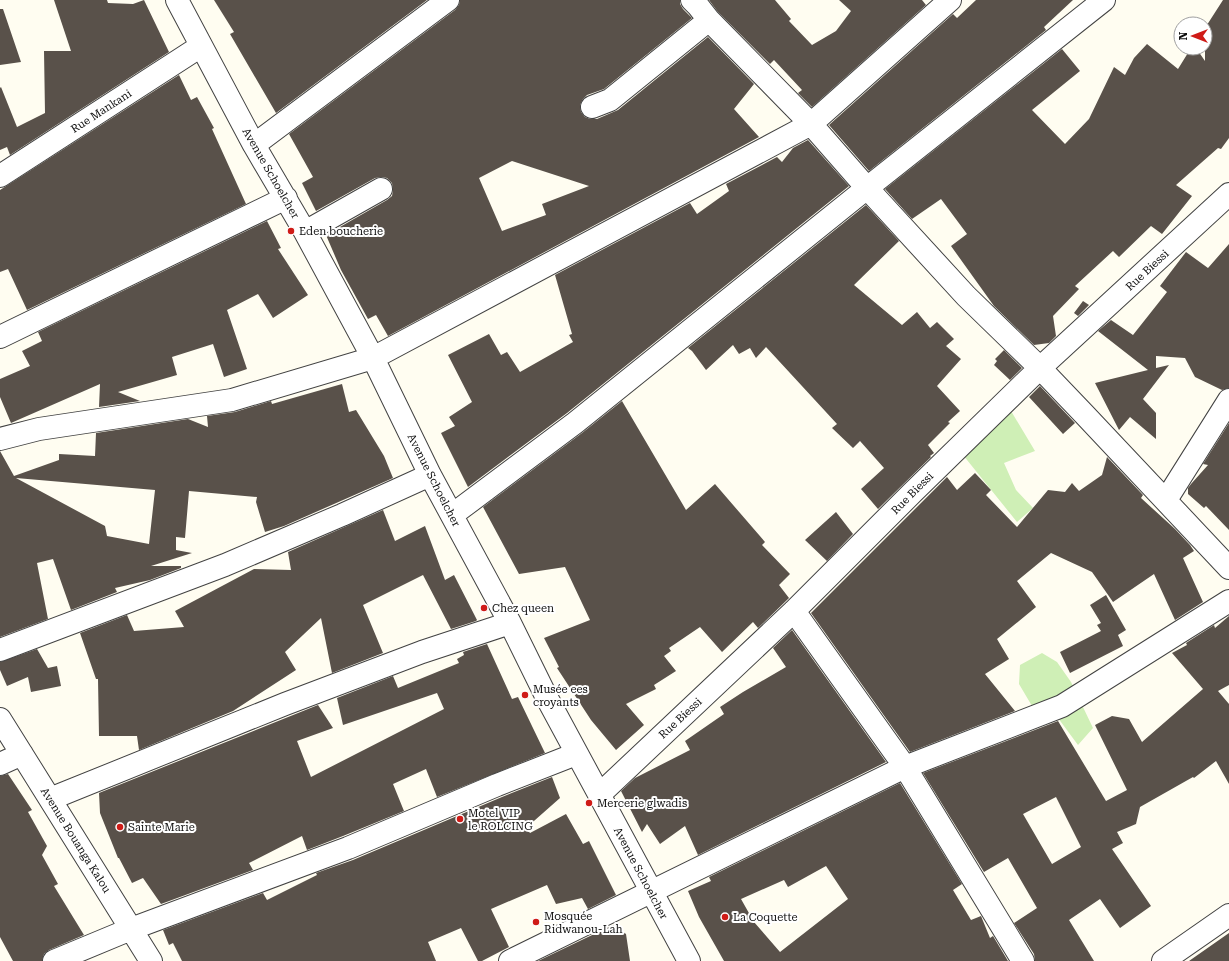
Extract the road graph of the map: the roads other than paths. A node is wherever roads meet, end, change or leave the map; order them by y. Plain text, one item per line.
1 (177, 0) edge
2 (448, 0) edge
3 (950, 0) edge
4 (1104, 0) edge
5 (701, 7) edge
6 (201, 46) junction
7 (592, 108) dead end
8 (811, 124) junction
9 (254, 145) junction
10 (0, 176) edge
11 (867, 188) junction
12 (381, 189) dead end
13 (1229, 194) edge
14 (286, 198) junction
15 (305, 232) junction
16 (0, 337) edge
17 (373, 358) junction
18 (1040, 368) junction
19 (1229, 400) edge
20 (0, 439) edge
21 (430, 475) junction
22 (1166, 500) junction
23 (452, 515) junction
24 (1229, 568) edge
25 (1229, 600) edge
26 (794, 611) junction
27 (510, 623) junction
28 (0, 650) edge
29 (0, 719) edge
30 (22, 754) junction
31 (576, 754) junction
32 (0, 764) edge
33 (905, 768) junction
34 (599, 795) junction
35 (50, 799) junction
36 (651, 891) junction
37 (1229, 915) edge
38 (131, 929) junction
39 (54, 961) edge
40 (151, 961) edge
41 (510, 961) edge
42 (689, 961) edge
43 (1023, 961) edge
44 (1163, 961) edge

1 - 6 street, Avenue Schoelcher
2 - 9 street
3 - 8 street
4 - 11 street
5 - 7 street
5 - 8 street
6 - 9 street, Avenue Schoelcher
6 - 10 street, Rue Mankani
8 - 11 street
8 - 17 street
9 - 14 street, Avenue Schoelcher
11 - 18 street
11 - 23 street
12 - 15 street
13 - 18 street, Rue Biessi
14 - 15 street, Avenue Schoelcher
14 - 16 street
15 - 17 street, Avenue Schoelcher
17 - 20 street
17 - 21 street, Avenue Schoelcher
18 - 22 street
18 - 26 street, Rue Biessi
19 - 22 street
21 - 23 street, Avenue Schoelcher
21 - 28 street
22 - 24 street
23 - 27 street, Avenue Schoelcher
25 - 33 street
26 - 33 street
26 - 34 street, Rue Biessi
27 - 31 street, Avenue Schoelcher
27 - 35 street
29 - 30 street, Avenue Bouanga Kalou
30 - 32 street
30 - 35 street, Avenue Bouanga Kalou
31 - 34 street, Avenue Schoelcher
31 - 38 street
33 - 36 street
33 - 43 street
34 - 36 street, Avenue Schoelcher
35 - 38 street, Avenue Bouanga Kalou
36 - 41 street
36 - 42 street, Avenue Schoelcher
37 - 44 street
38 - 39 street
38 - 40 street, Avenue Bouanga Kalou

